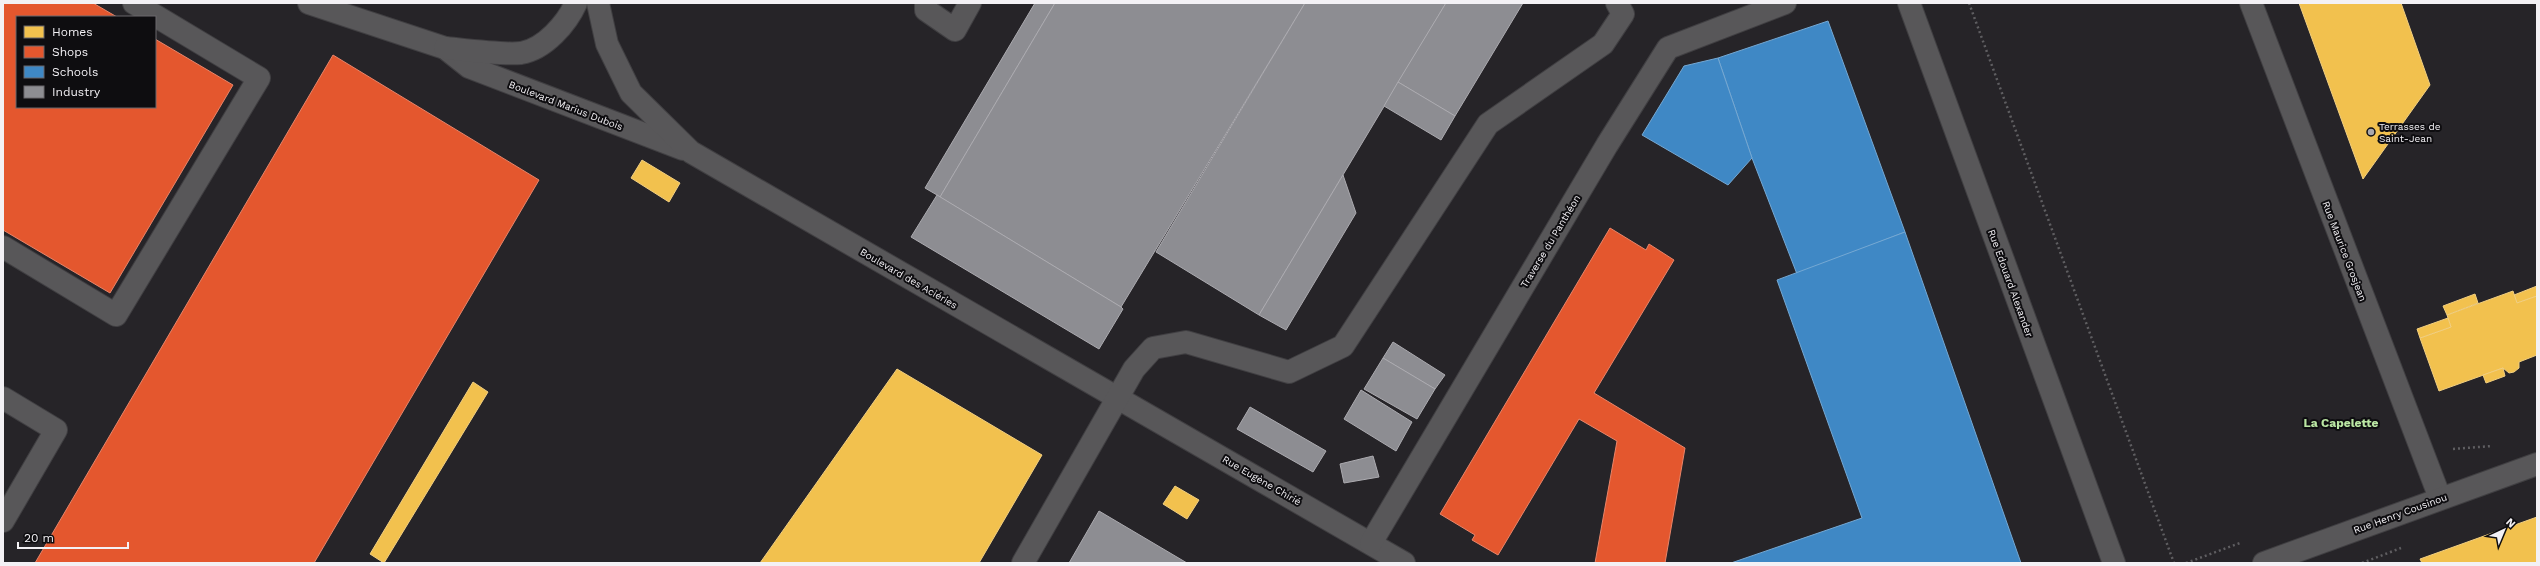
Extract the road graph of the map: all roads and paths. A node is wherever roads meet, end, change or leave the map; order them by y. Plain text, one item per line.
1 (134, 3) edge
2 (309, 3) edge
3 (576, 3) edge
4 (598, 3) edge
5 (926, 3) edge
6 (970, 3) edge
7 (1617, 3) edge
8 (1785, 3) edge
9 (1909, 3) edge
10 (1969, 3) edge
11 (2250, 3) edge
12 (156, 16) edge
13 (156, 16) edge
14 (445, 48) junction
15 (691, 152) junction
16 (3, 247) edge
17 (3, 398) edge
18 (1119, 398) junction
19 (2498, 445) dead end
20 (2448, 450) dead end
21 (2537, 464) edge
22 (2440, 498) junction
23 (3, 521) edge
24 (1370, 543) junction
25 (1023, 563) edge
26 (1404, 563) edge
27 (2114, 563) edge
28 (2174, 563) edge
29 (2264, 563) edge

1 - 12 street
2 - 14 street, Boulevard Marius Dubois
3 - 14 street, Boulevard Marius Dubois
4 - 15 street, Boulevard des Aciéries
5 - 6 street
7 - 18 street
8 - 24 street, Traverse du Panthéon
9 - 27 street, Rue Edouard Alexander
10 - 28 path
11 - 22 street, Rue Maurice Grosjean
13 - 16 street
14 - 15 street, Boulevard Marius Dubois
15 - 18 street, Boulevard des Aciéries
17 - 23 street
18 - 24 street, Rue Eugène Chirié
18 - 25 street
19 - 20 path
21 - 22 street, Rue Henry Cousinou
22 - 29 street, Rue Henry Cousinou
24 - 26 street, Rue Eugène Chirié

